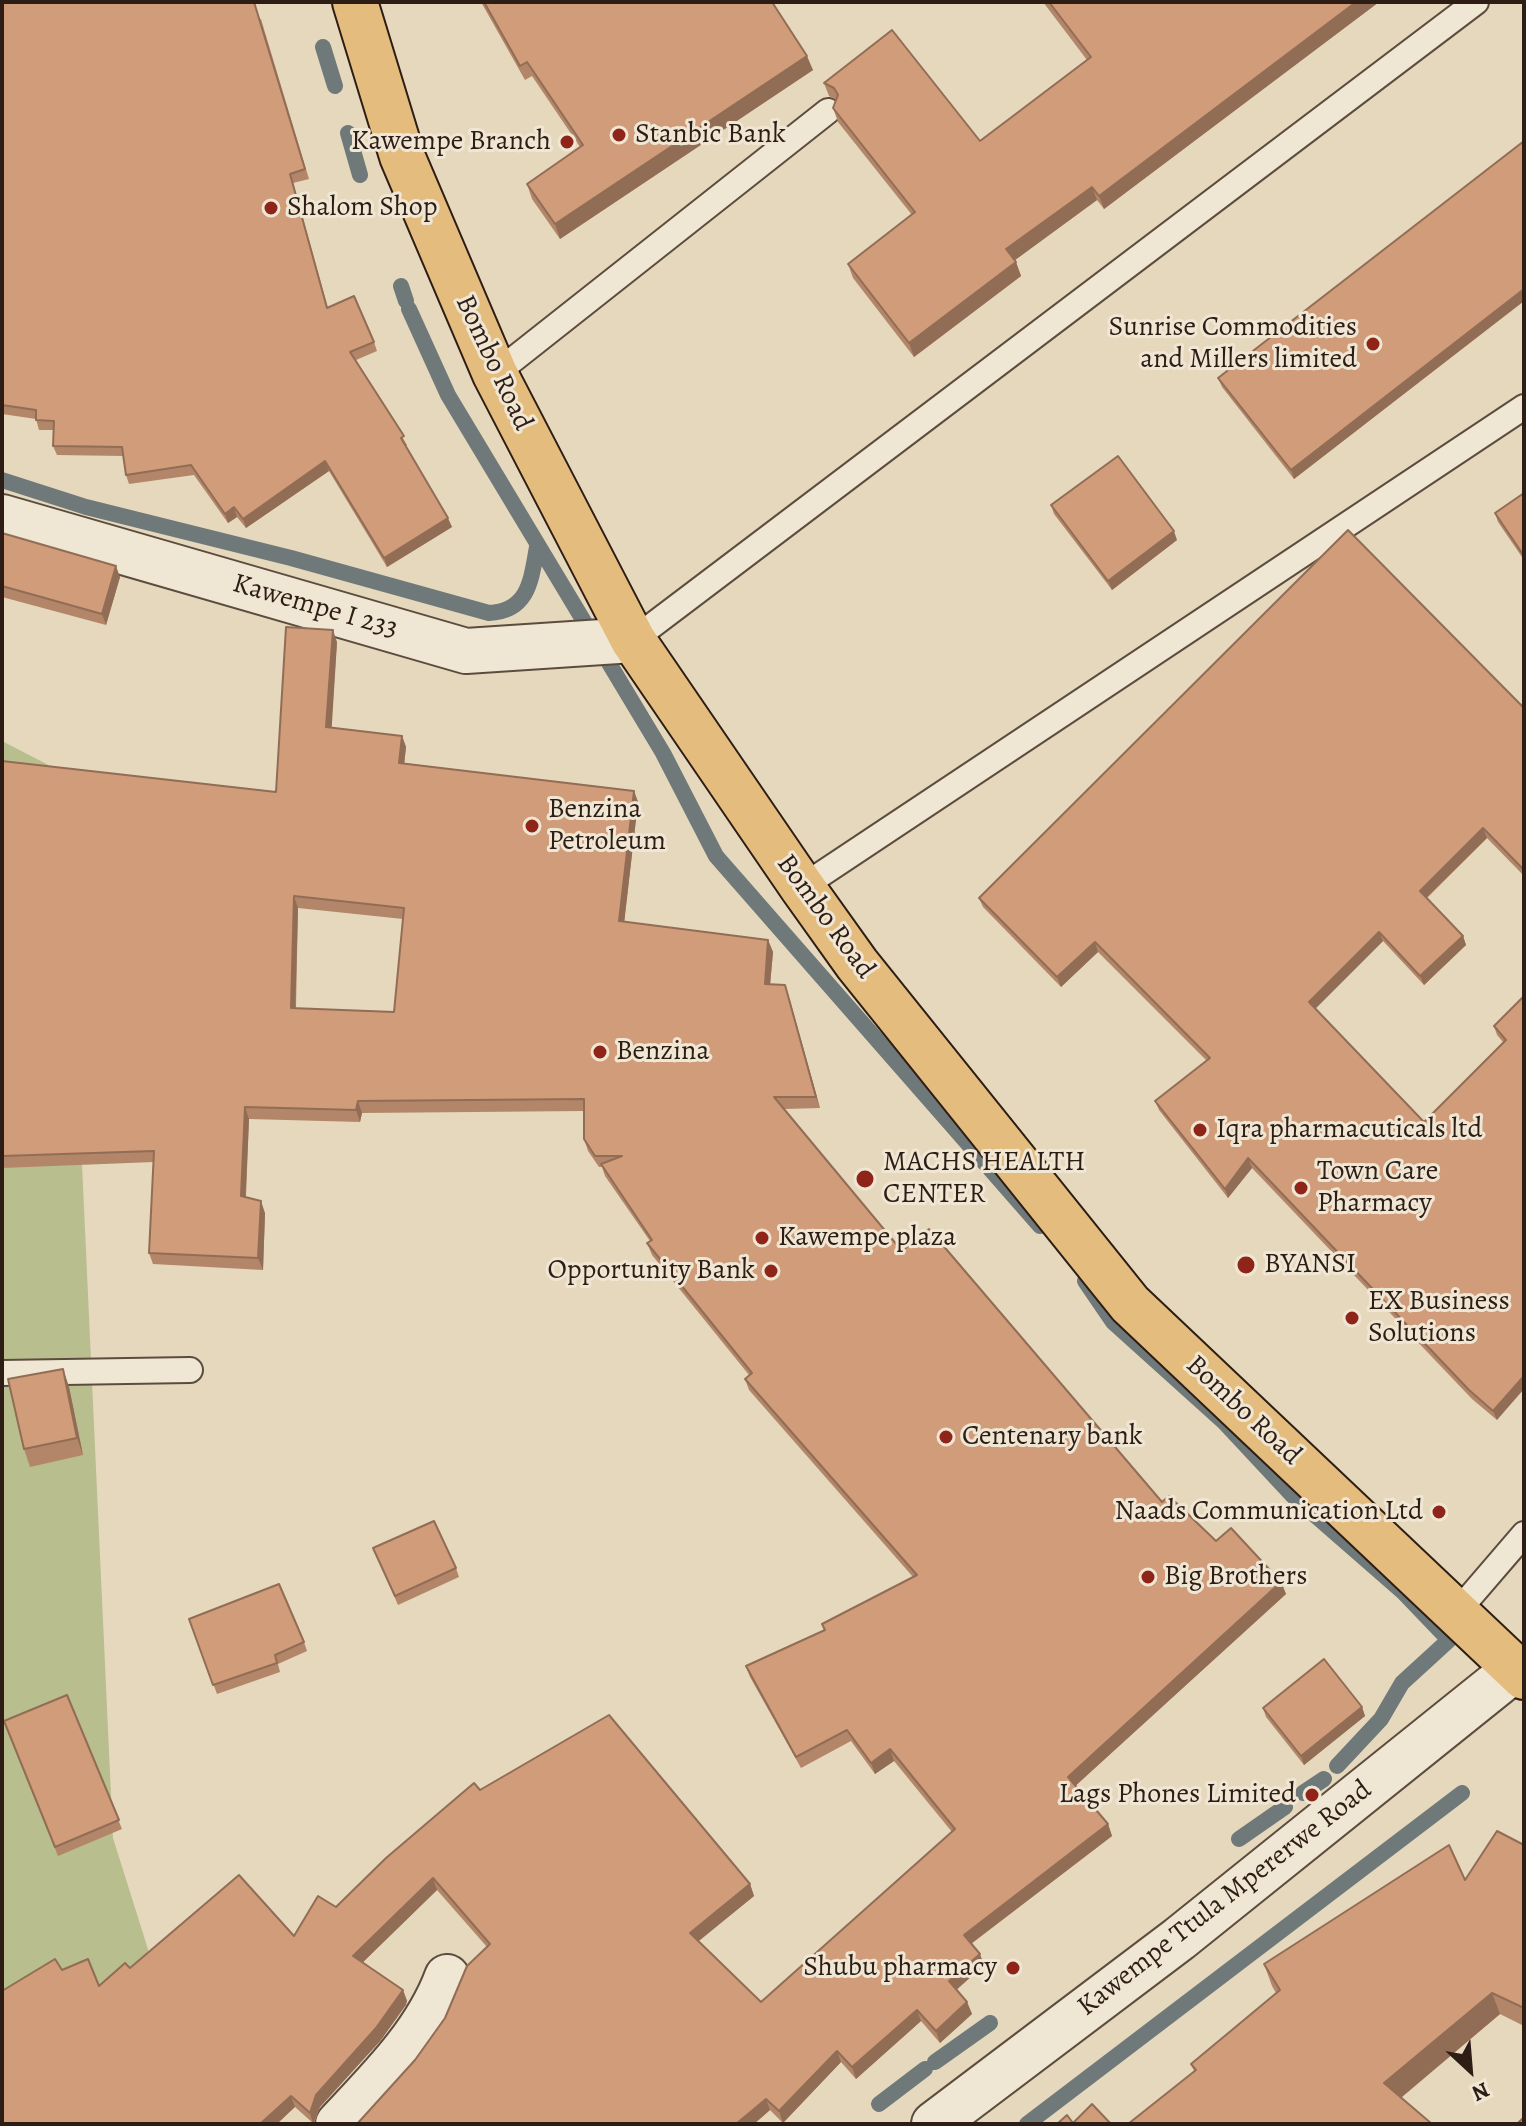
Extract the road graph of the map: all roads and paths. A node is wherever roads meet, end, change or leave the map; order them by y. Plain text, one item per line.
1 (355, 2) edge
2 (1476, 2) edge
3 (828, 111) dead end
4 (495, 374) junction
5 (1524, 407) edge
6 (2, 517) edge
7 (633, 640) junction
8 (802, 887) junction
9 (190, 1370) dead end
10 (2, 1373) edge
11 (1524, 1534) edge
12 (1457, 1612) junction
13 (1519, 1673) edge
14 (447, 1977) dead end
15 (338, 2124) edge
16 (934, 2124) edge

1 - 4 main road, Bombo Road
2 - 7 lane
3 - 4 lane
4 - 7 main road, Bombo Road
5 - 8 lane
6 - 7 street, Kawempe I 233
7 - 8 main road, Bombo Road
8 - 12 main road, Bombo Road
9 - 10 lane
11 - 12 lane
12 - 13 main road, Bombo Road
13 - 16 street, Kawempe Ttula Mpererwe Road
14 - 15 street

